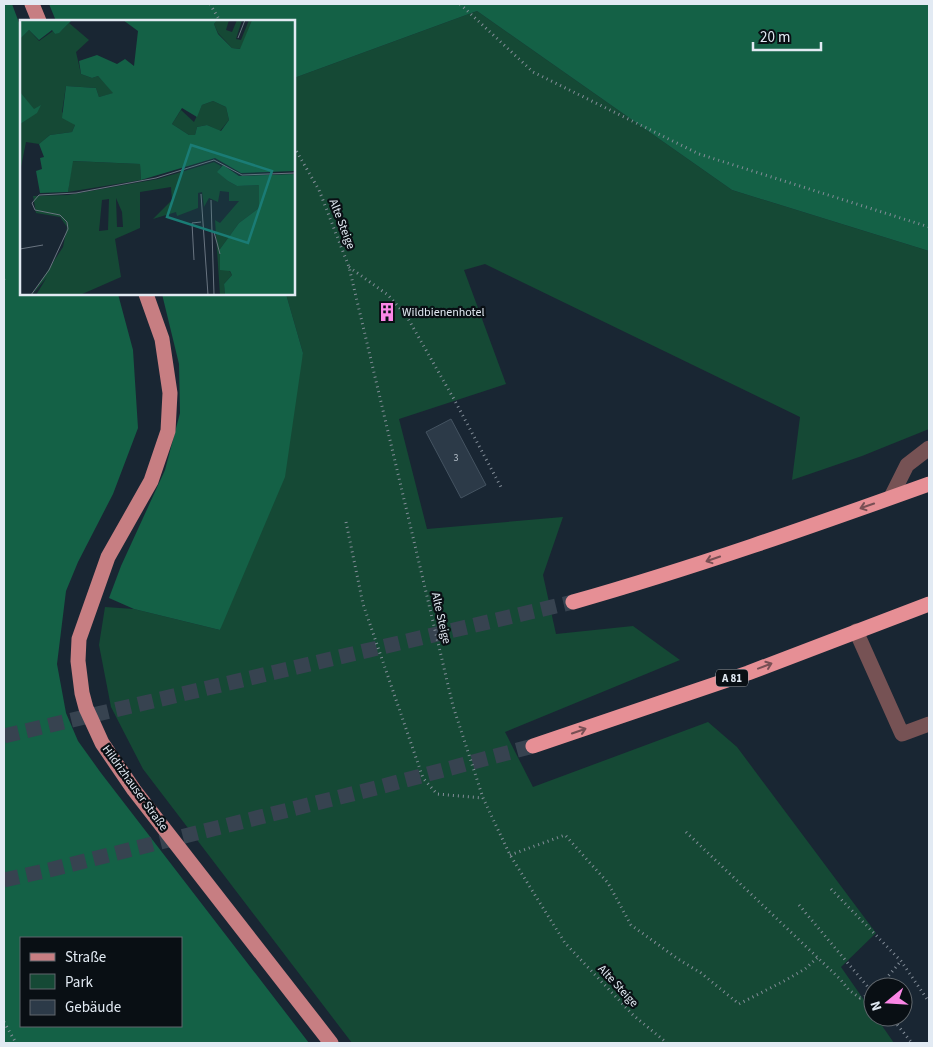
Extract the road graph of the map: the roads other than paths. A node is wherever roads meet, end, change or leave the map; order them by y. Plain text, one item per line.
1 (32, 4) edge
2 (40, 20) edge
3 (146, 295) edge
4 (929, 448) edge
5 (929, 484) edge
6 (891, 497) junction
7 (573, 602) tunnel mouth
8 (929, 604) edge
9 (856, 631) junction
10 (929, 724) edge
11 (533, 746) tunnel mouth
12 (331, 1043) edge

1 - 2 main road
3 - 12 main road, Hildrizhauser Straße
4 - 6 lane
5 - 6 highway
6 -> 7 highway
8 - 9 highway, A 81
9 - 10 lane
11 -> 9 highway, A 81

